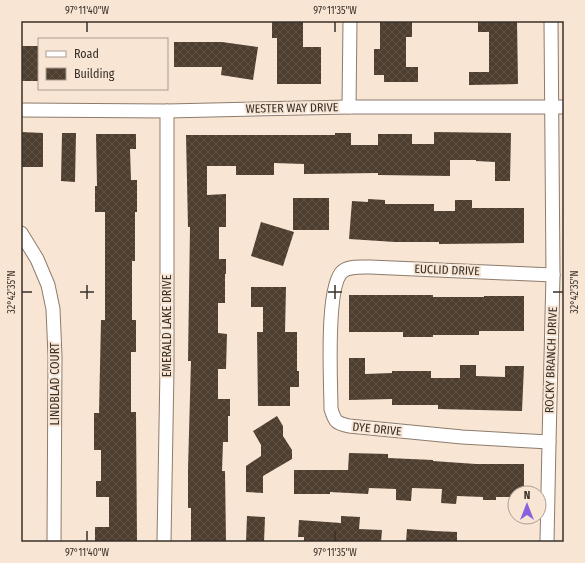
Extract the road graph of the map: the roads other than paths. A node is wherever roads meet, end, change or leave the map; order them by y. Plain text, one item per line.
1 (350, 21) edge
2 (552, 21) edge
3 (349, 107) junction
4 (558, 107) edge
5 (21, 110) edge
6 (167, 111) junction
7 (21, 233) edge
8 (342, 272) joint
9 (553, 275) junction
10 (549, 442) junction
11 (54, 542) edge
12 (164, 542) edge
13 (547, 542) edge

1 - 3 street
2 - 4 street, ROCKY BRANCH DRIVE
3 - 4 street, WESTER WAY DRIVE
3 - 6 street, WESTER WAY DRIVE
4 - 9 street, ROCKY BRANCH DRIVE
5 - 6 street, WESTER WAY DRIVE
6 - 12 street, EMERALD LAKE DRIVE
7 - 11 street, LINDBLAD COURT
8 - 9 street, EUCLID DRIVE
8 - 10 street, DYE DRIVE
9 - 10 street, ROCKY BRANCH DRIVE
10 - 13 street, ROCKY BRANCH DRIVE

